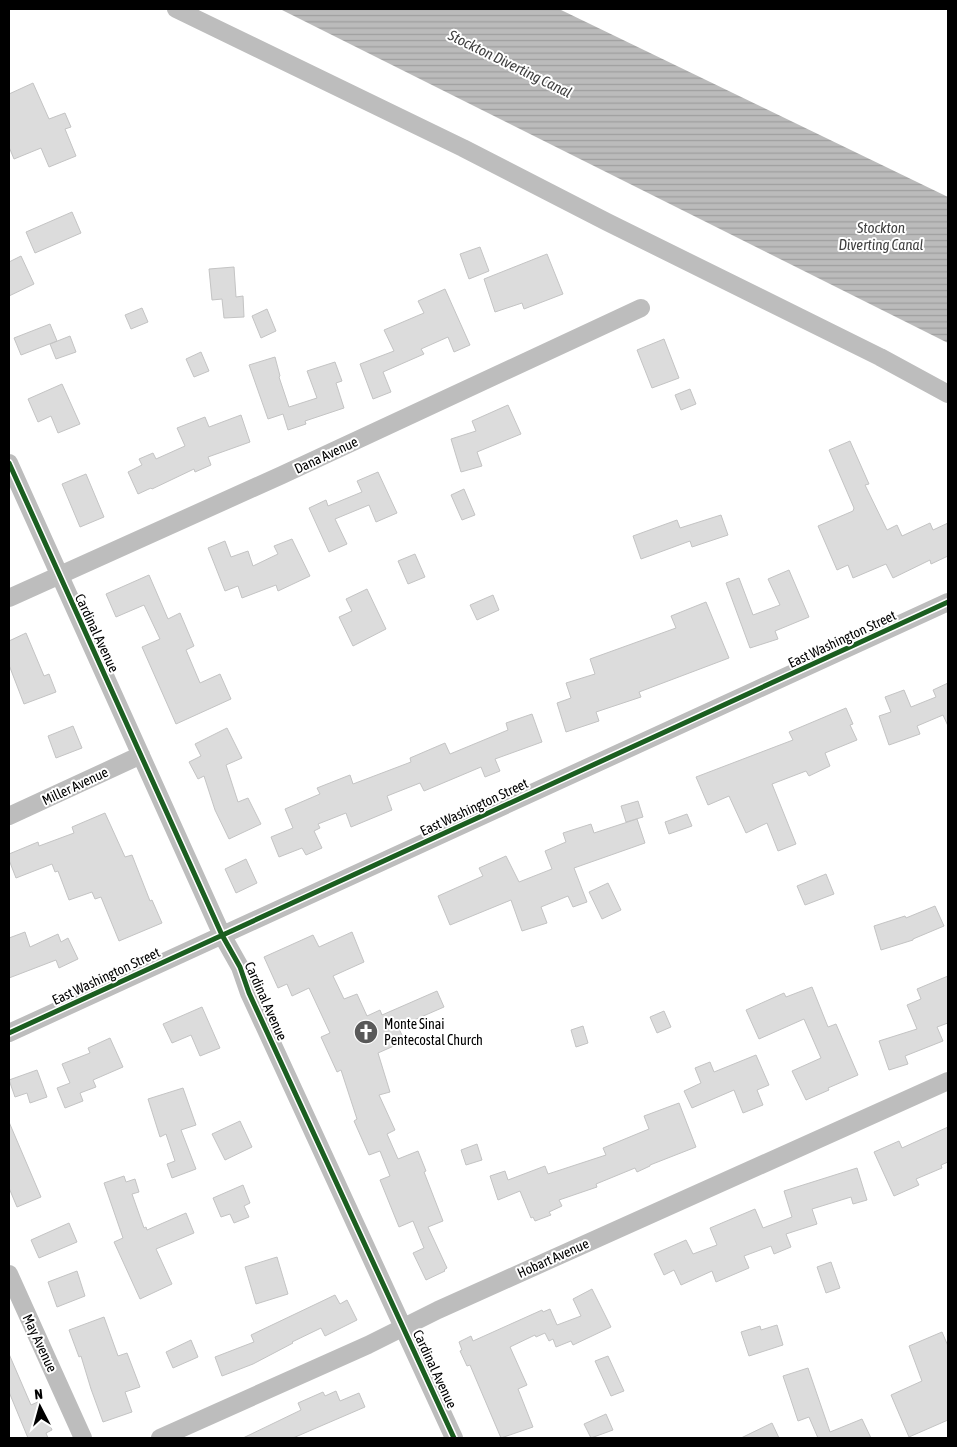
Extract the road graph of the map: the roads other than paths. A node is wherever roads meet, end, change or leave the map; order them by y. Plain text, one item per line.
1 (176, 9) edge
2 (641, 308) dead end
3 (948, 394) edge
4 (9, 463) edge
5 (58, 575) junction
6 (9, 598) edge
7 (948, 602) edge
8 (141, 755) junction
9 (9, 816) edge
10 (222, 935) junction
11 (9, 1032) edge
12 (948, 1081) edge
13 (9, 1274) edge
14 (403, 1328) junction
15 (83, 1438) edge
16 (160, 1438) edge
17 (454, 1438) edge

1 - 3 street
2 - 5 street, Dana Avenue
4 - 5 street, Cardinal Avenue
5 - 6 street, Dana Avenue
5 - 8 street, Cardinal Avenue
7 - 10 street, East Washington Street
8 - 9 street, Miller Avenue
8 - 10 street, Cardinal Avenue
10 - 11 street, East Washington Street
10 - 14 street, Cardinal Avenue
12 - 14 street, Hobart Avenue
13 - 15 street, May Avenue
14 - 16 street, Hobart Avenue
14 - 17 street, Cardinal Avenue

